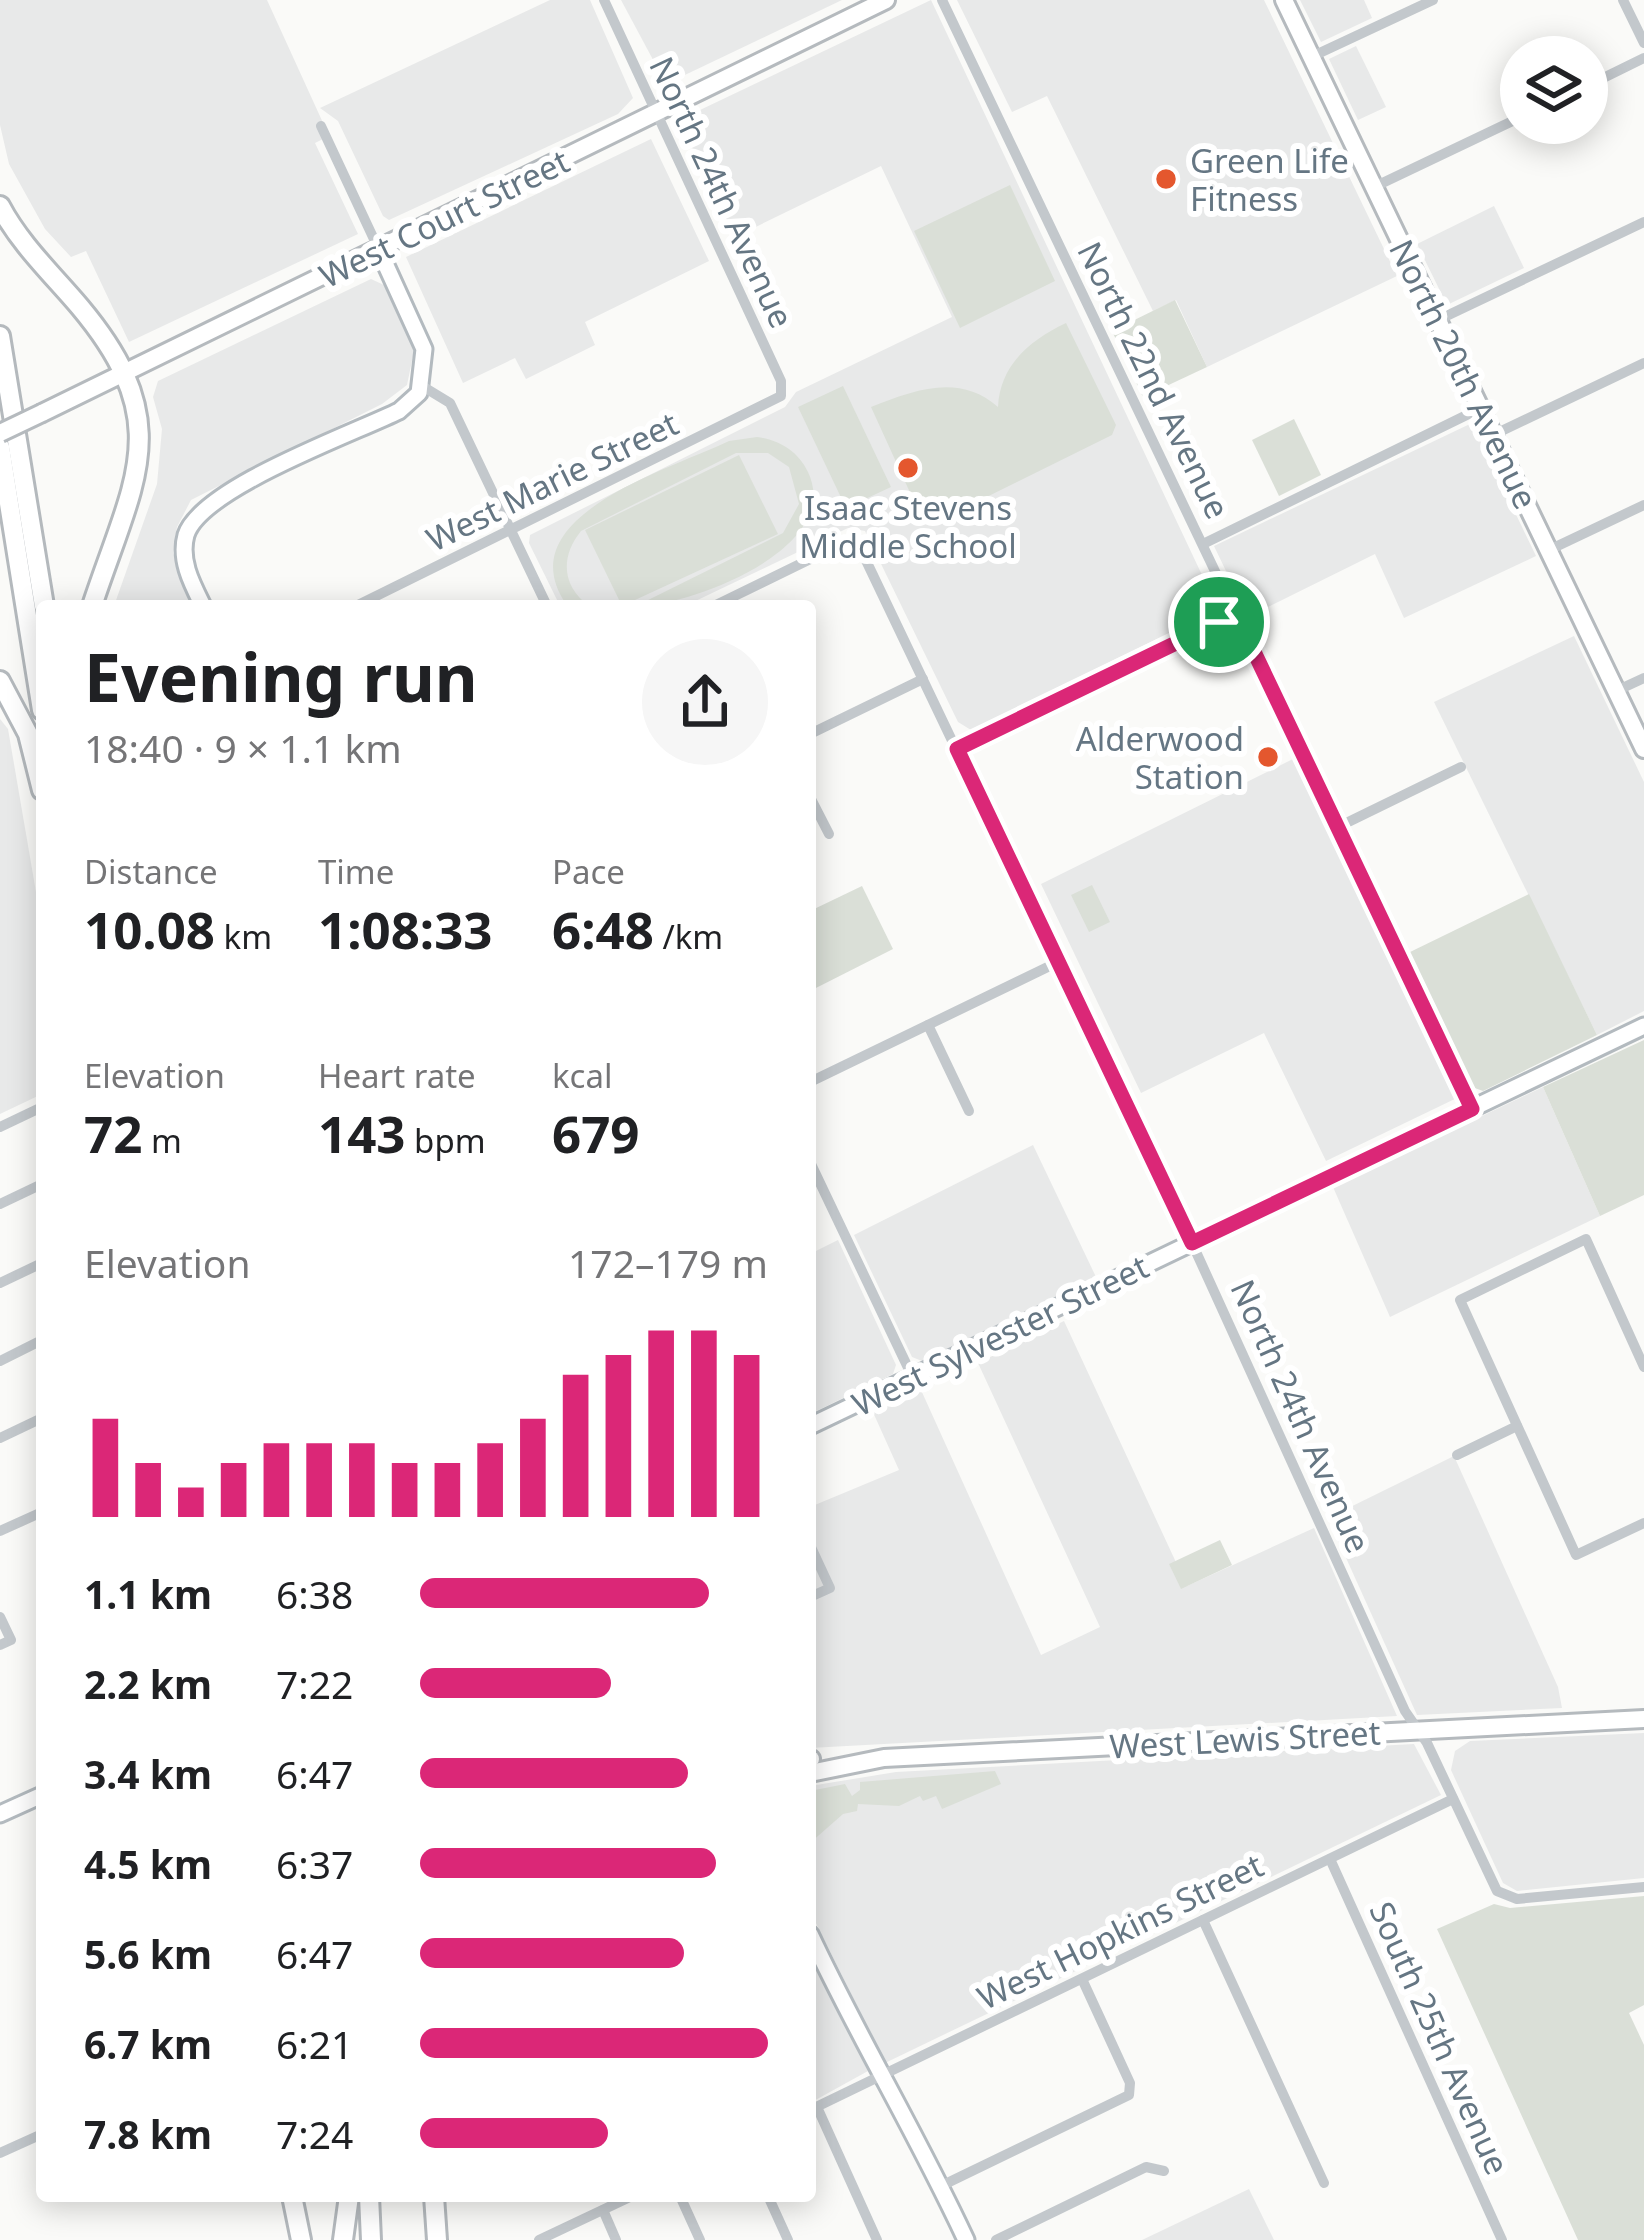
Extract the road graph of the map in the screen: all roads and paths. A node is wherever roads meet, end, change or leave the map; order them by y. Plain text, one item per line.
1 (604, 0) edge
2 (886, 0) edge
3 (942, 0) edge
4 (1284, 0) edge
5 (1433, 0) edge
6 (1623, 0) edge
7 (1644, 43) edge
8 (1311, 57) junction
9 (1644, 58) edge
10 (1608, 76) edge
11 (655, 114) junction
12 (321, 126) dead end
13 (1500, 127) edge
14 (1374, 187) junction
15 (0, 206) edge
16 (1644, 221) edge
17 (379, 250) junction
18 (1438, 320) junction
19 (0, 336) edge
20 (1644, 363) edge
21 (124, 374) junction
22 (422, 386) junction
23 (771, 404) joint
24 (1480, 408) junction
25 (0, 433) edge
26 (1493, 435) junction
27 (0, 447) edge
28 (1644, 505) edge
29 (511, 531) junction
30 (1203, 544) junction
31 (1549, 550) junction
32 (43, 600) edge
33 (94, 600) edge
34 (199, 600) edge
35 (368, 600) edge
36 (544, 600) edge
37 (727, 600) edge
38 (1236, 614) junction
39 (36, 672) edge
40 (1644, 678) edge
41 (923, 679) junction
42 (0, 681) edge
43 (1616, 692) junction
44 (816, 731) edge
45 (957, 749) junction
46 (1644, 749) edge
47 (36, 766) edge
48 (1461, 767) dead end
49 (816, 809) edge
50 (1337, 827) junction
51 (829, 834) dead end
52 (1058, 962) junction
53 (928, 1025) junction
54 (1644, 1026) edge
55 (816, 1079) edge
56 (1472, 1109) junction
57 (36, 1110) edge
58 (969, 1111) dead end
59 (0, 1127) edge
60 (816, 1175) edge
61 (36, 1187) edge
62 (0, 1204) edge
63 (1192, 1243) junction
64 (36, 1266) edge
65 (0, 1283) edge
66 (36, 1343) edge
67 (0, 1360) edge
68 (1644, 1367) edge
69 (912, 1376) junction
70 (36, 1421) edge
71 (816, 1423) edge
72 (1517, 1426) junction
73 (0, 1438) edge
74 (1457, 1455) dead end
75 (36, 1515) edge
76 (1644, 1523) edge
77 (0, 1532) edge
78 (816, 1559) edge
79 (816, 1594) edge
80 (0, 1617) edge
81 (6, 1642) edge
82 (1644, 1719) edge
83 (1418, 1731) junction
84 (816, 1760) edge
85 (846, 1762) junction
86 (816, 1770) edge
87 (36, 1798) edge
88 (1453, 1799) junction
89 (0, 1814) edge
90 (1330, 1859) junction
91 (1644, 1887) edge
92 (1203, 1920) junction
93 (816, 1947) edge
94 (1082, 1979) junction
95 (884, 2075) junction
96 (816, 2108) edge
97 (816, 2115) edge
98 (36, 2137) edge
99 (0, 2153) edge
100 (1163, 2170) dead end
101 (1324, 2183) dead end
102 (941, 2186) junction
103 (293, 2202) edge
104 (348, 2202) edge
105 (369, 2202) edge
106 (434, 2202) edge
107 (619, 2202) edge
108 (683, 2202) edge
109 (771, 2202) edge
110 (602, 2210) junction
111 (301, 2240) edge
112 (343, 2240) edge
113 (371, 2240) edge
114 (437, 2240) edge
115 (539, 2240) edge
116 (616, 2240) edge
117 (700, 2240) edge
118 (788, 2240) edge
119 (877, 2240) edge
120 (966, 2240) edge
121 (996, 2240) edge
122 (1502, 2240) edge

1 - 11 street, North 24th Avenue
2 - 11 main road, West Court Street
3 - 30 street, North 22nd Avenue
4 - 8 main road, North 20th Avenue
5 - 8 street
6 - 7 street
8 - 14 main road, North 20th Avenue
9 - 10 street
11 - 17 main road, West Court Street
11 - 23 street, North 24th Avenue
12 - 17 street
13 - 14 street
14 - 18 main road, North 20th Avenue
15 - 21 highway
16 - 18 street
17 - 21 main road, West Court Street
17 - 22 street
18 - 24 main road, North 20th Avenue
19 - 32 highway
20 - 26 street
21 - 25 main road, West Court Street, bridge
21 - 33 highway
22 - 29 street
22 - 34 street
23 - 29 street, West Marie Street
24 - 26 main road, North 20th Avenue
24 - 30 street
26 - 31 main road, North 20th Avenue
27 - 39 highway
28 - 31 street
29 - 35 street, West Marie Street
29 - 36 street
30 - 38 street, North 22nd Avenue
31 - 43 main road, North 20th Avenue
37 - 41 street, North 24th Avenue
38 - 45 street
38 - 50 street, North 22nd Avenue
40 - 43 street
41 - 44 street
41 - 45 street, North 24th Avenue
42 - 47 highway
43 - 46 main road, North 20th Avenue
45 - 52 street, North 24th Avenue
48 - 50 street
49 - 51 street
50 - 56 street, North 22nd Avenue
52 - 53 street
52 - 63 street, North 24th Avenue
53 - 55 street
53 - 58 street
54 - 56 street, West Sylvester Street
56 - 63 street, West Sylvester Street
57 - 59 street
60 - 69 street
61 - 62 street
63 - 69 street, West Sylvester Street
63 - 83 street, North 24th Avenue
64 - 65 street
66 - 67 street
68 - 72 street
69 - 71 street, West Sylvester Street
70 - 73 street
72 - 74 street
72 - 76 street
75 - 77 street
78 - 79 street
80 - 81 street
82 - 83 main road, West Lewis Street
83 - 85 main road, West Lewis Street
83 - 88 street, North 24th Avenue
84 - 85 main road, West Lewis Street
85 - 86 main road, West Lewis Street
87 - 89 street
88 - 90 street, West Hopkins Street
88 - 91 street, North 24th Avenue
90 - 92 street, West Hopkins Street
90 - 122 street, South 25th Avenue
92 - 94 street, West Hopkins Street
92 - 101 street
93 - 95 street
94 - 95 street, West Hopkins Street
94 - 102 street
95 - 96 street, West Hopkins Street
95 - 102 street
97 - 119 street
98 - 99 street
100 - 121 street
102 - 120 street
103 - 111 highway
104 - 112 highway
105 - 113 highway
106 - 114 highway
107 - 110 street
108 - 117 street
109 - 118 street
110 - 115 street
110 - 116 street

